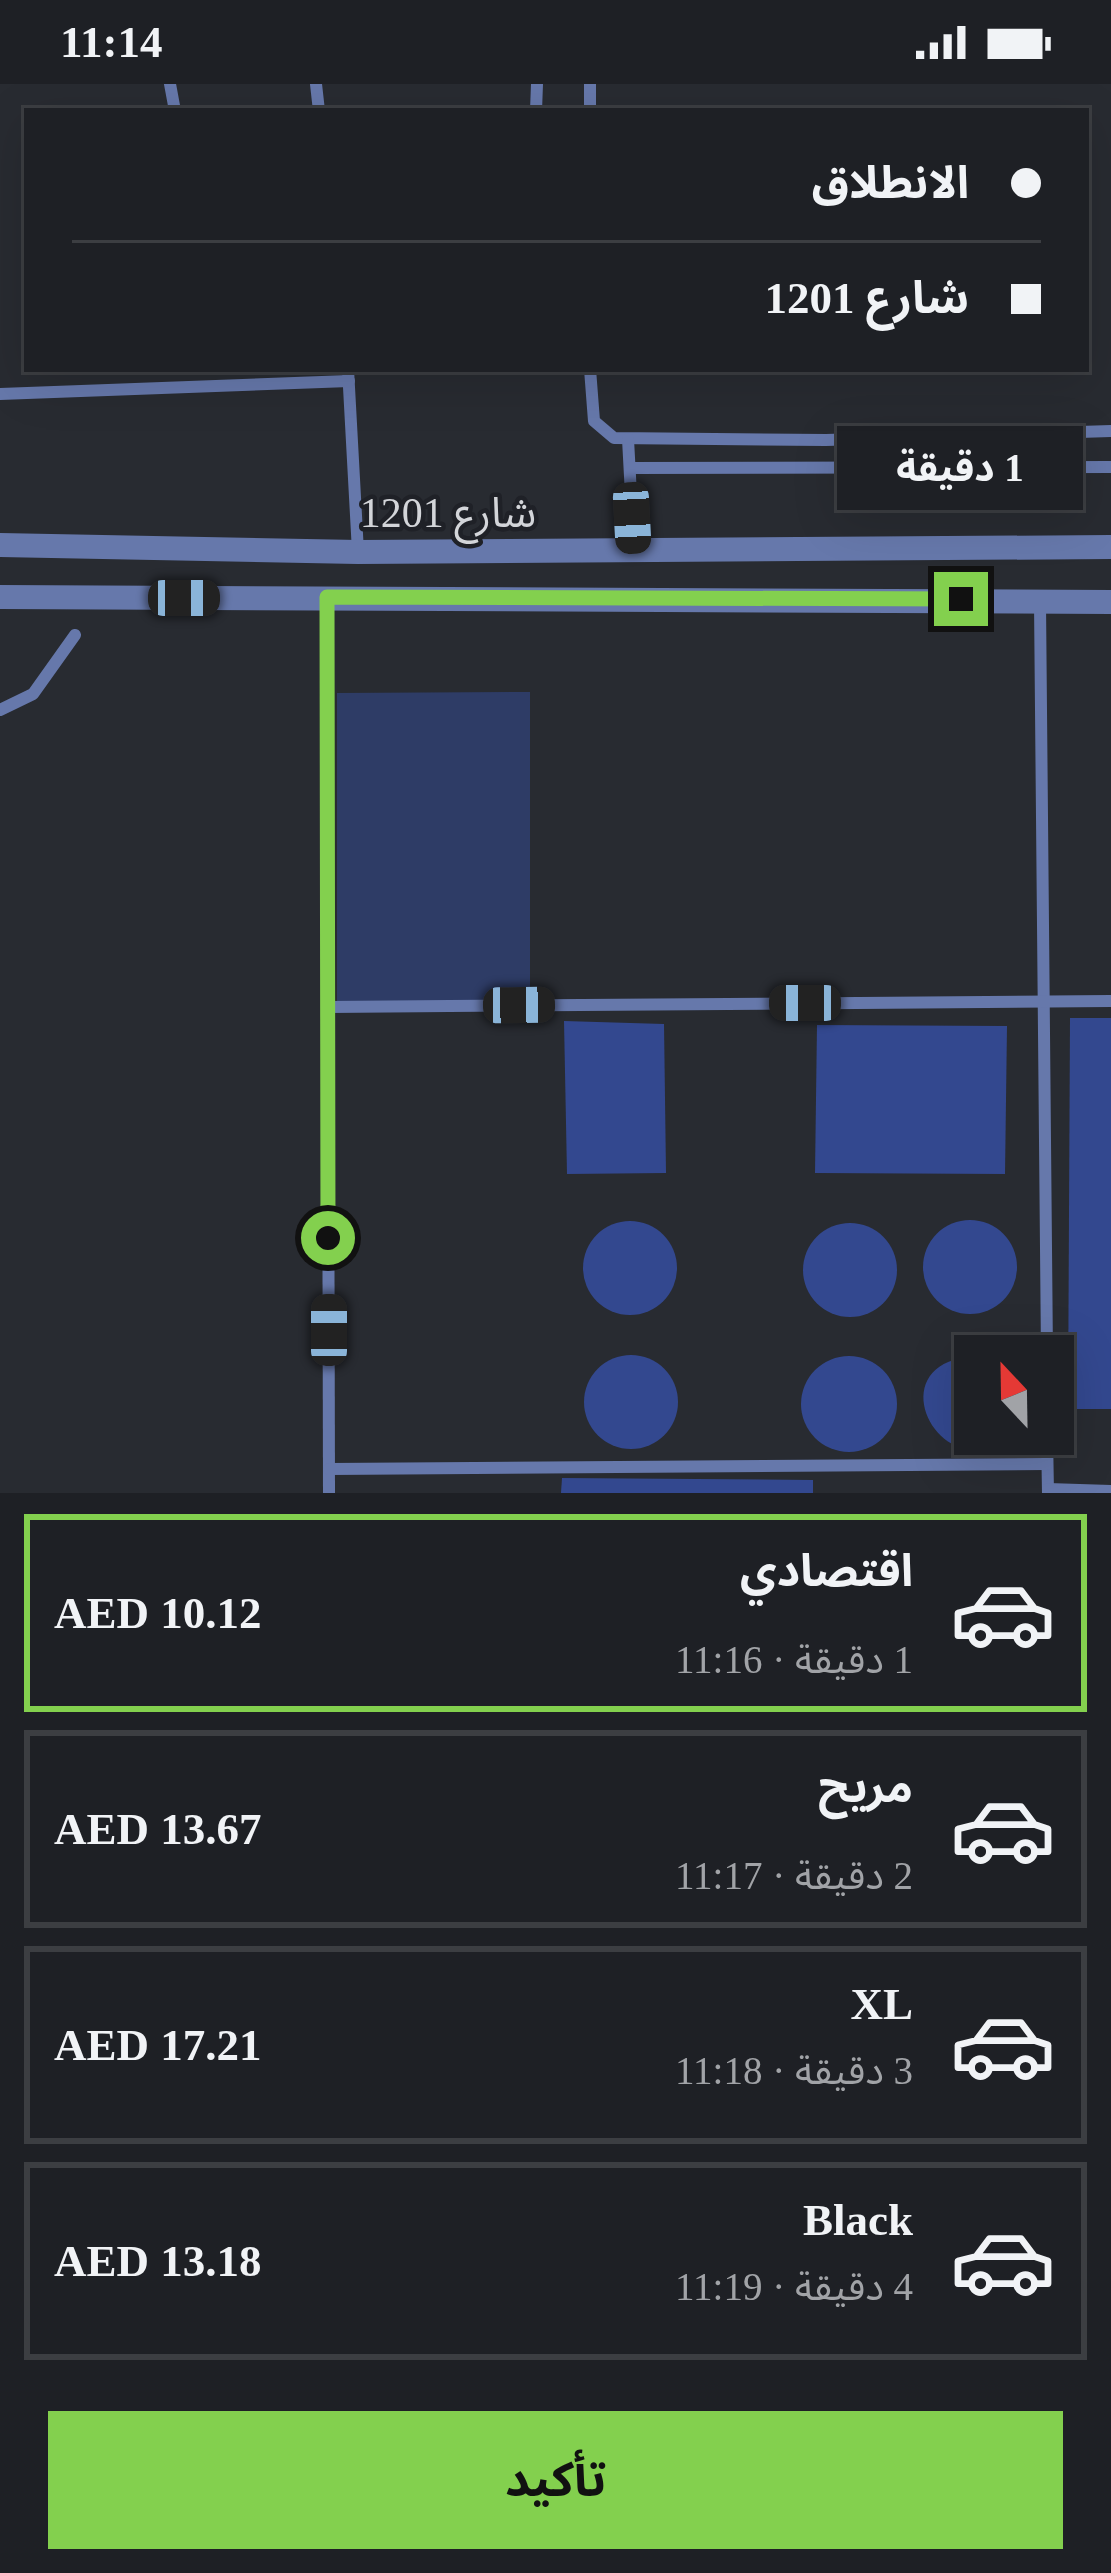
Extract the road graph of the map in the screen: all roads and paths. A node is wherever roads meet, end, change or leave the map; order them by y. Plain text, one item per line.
1 (226, 372) edge
2 (590, 372) edge
3 (348, 375) edge
4 (229, 386) junction
5 (0, 394) edge
6 (1111, 431) edge
7 (628, 439) junction
8 (1111, 467) edge
9 (630, 468) junction
10 (0, 545) edge
11 (1111, 547) edge
12 (358, 552) junction
13 (646, 552) junction
14 (0, 597) edge
15 (327, 597) junction
16 (661, 597) junction
17 (1040, 600) junction
18 (1111, 602) edge
19 (75, 635) dead end
20 (0, 710) edge
21 (1044, 1000) junction
22 (1111, 1001) edge
23 (328, 1006) junction
24 (1047, 1335) edge
25 (1048, 1455) edge
26 (1048, 1464) junction
27 (329, 1469) junction
28 (1048, 1491) edge
29 (1111, 1491) edge
30 (329, 1493) edge

1 - 4 lane
2 - 7 lane
3 - 4 lane
3 - 12 lane
4 - 5 lane
6 - 7 lane
7 - 9 lane
8 - 9 lane
9 - 13 lane
10 - 12 street, شارع 1201
11 - 13 street, شارع 1201
12 - 13 street, شارع 1201
13 - 16 street
14 - 15 street, شارع 1201
15 - 16 street, شارع 1201
15 - 23 lane
16 - 17 street, شارع 1201
17 - 18 street, شارع 1201
17 - 21 lane
19 - 20 lane
21 - 22 lane
21 - 23 lane
21 - 24 lane
23 - 27 lane
25 - 26 lane
26 - 27 lane
26 - 28 lane
27 - 30 lane
28 - 29 lane

